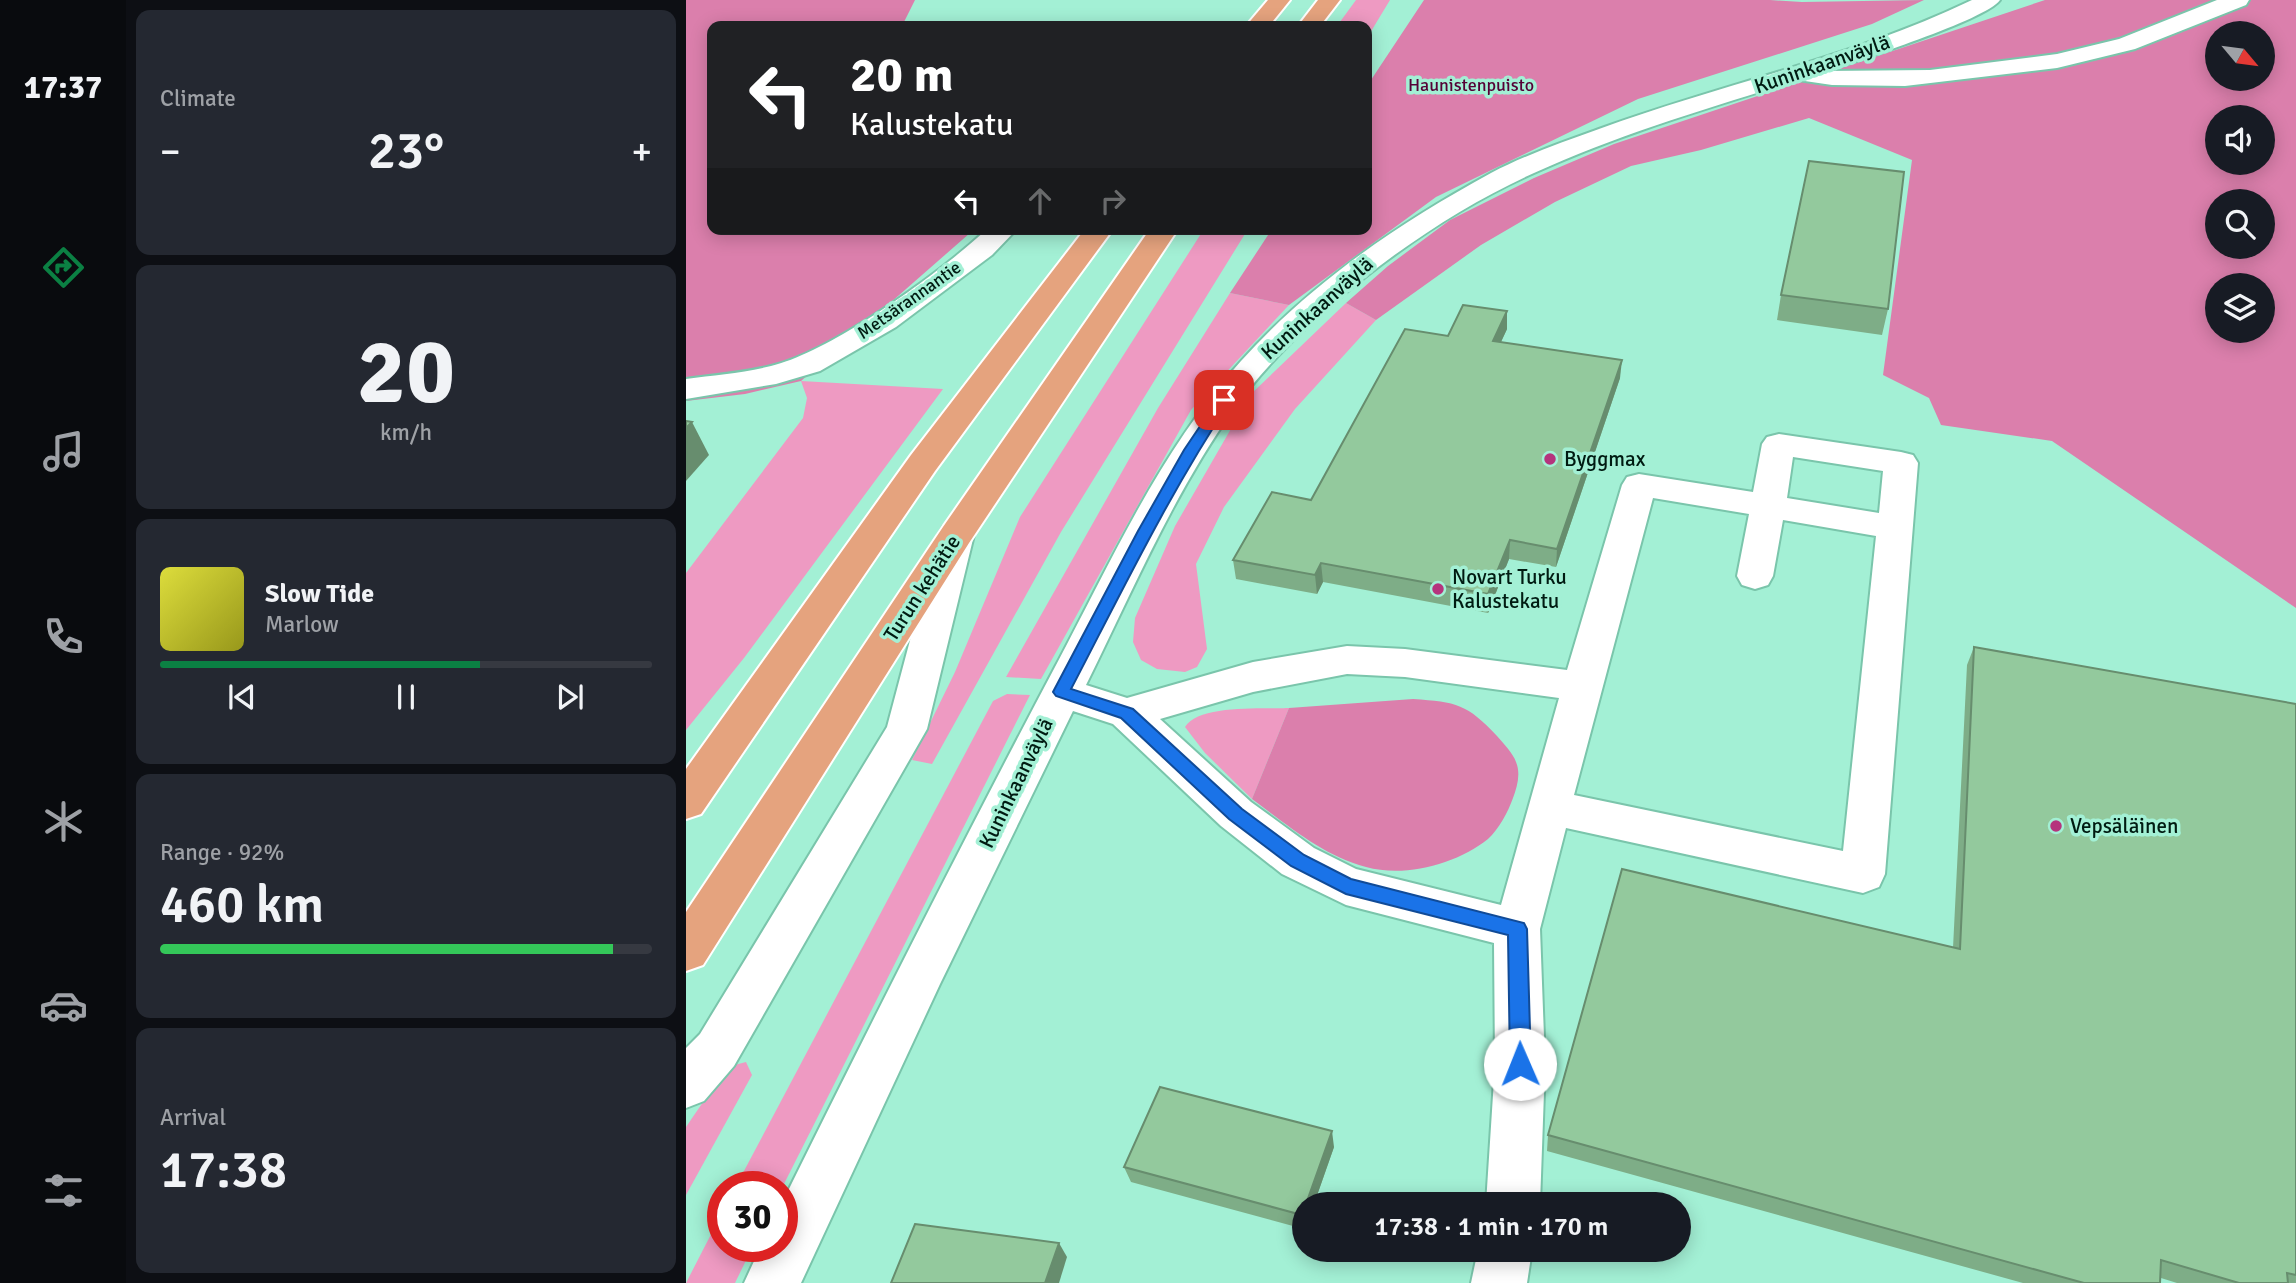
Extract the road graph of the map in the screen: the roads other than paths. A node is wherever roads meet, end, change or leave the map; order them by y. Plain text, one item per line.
1 (1279, 0) edge
2 (1329, 0) edge
3 (1989, 0) edge
4 (2238, 0) edge
5 (1261, 21) edge
6 (1313, 21) edge
7 (1798, 74) junction
8 (997, 235) edge
9 (1094, 235) edge
10 (1160, 235) edge
11 (686, 389) edge
12 (1768, 506) junction
13 (1895, 527) junction
14 (956, 535) junction
15 (1755, 576) dead end
16 (1583, 687) junction
17 (1062, 692) junction
18 (1127, 713) junction
19 (686, 802) edge
20 (1550, 807) junction
21 (1517, 929) junction
22 (686, 951) edge
23 (686, 1084) edge
24 (1514, 1192) edge
25 (1503, 1262) edge
26 (772, 1283) edge
27 (1499, 1283) edge

1 - 5 highway
2 - 6 highway
3 - 7 street, Kuninkaanväylä
4 - 7 street
7 - 17 street, Kuninkaanväylä
8 - 11 street, Metsärannantie
9 - 19 highway
10 - 14 highway, Turun kehätie
12 - 13 street
12 - 13 street
12 - 15 street
12 - 16 street
13 - 20 street
14 - 22 highway, Turun kehätie
14 - 23 street
16 - 18 street
16 - 20 street
17 - 18 street
17 - 26 street, Kuninkaanväylä
18 - 21 street
20 - 21 street
21 - 24 street
25 - 27 street

